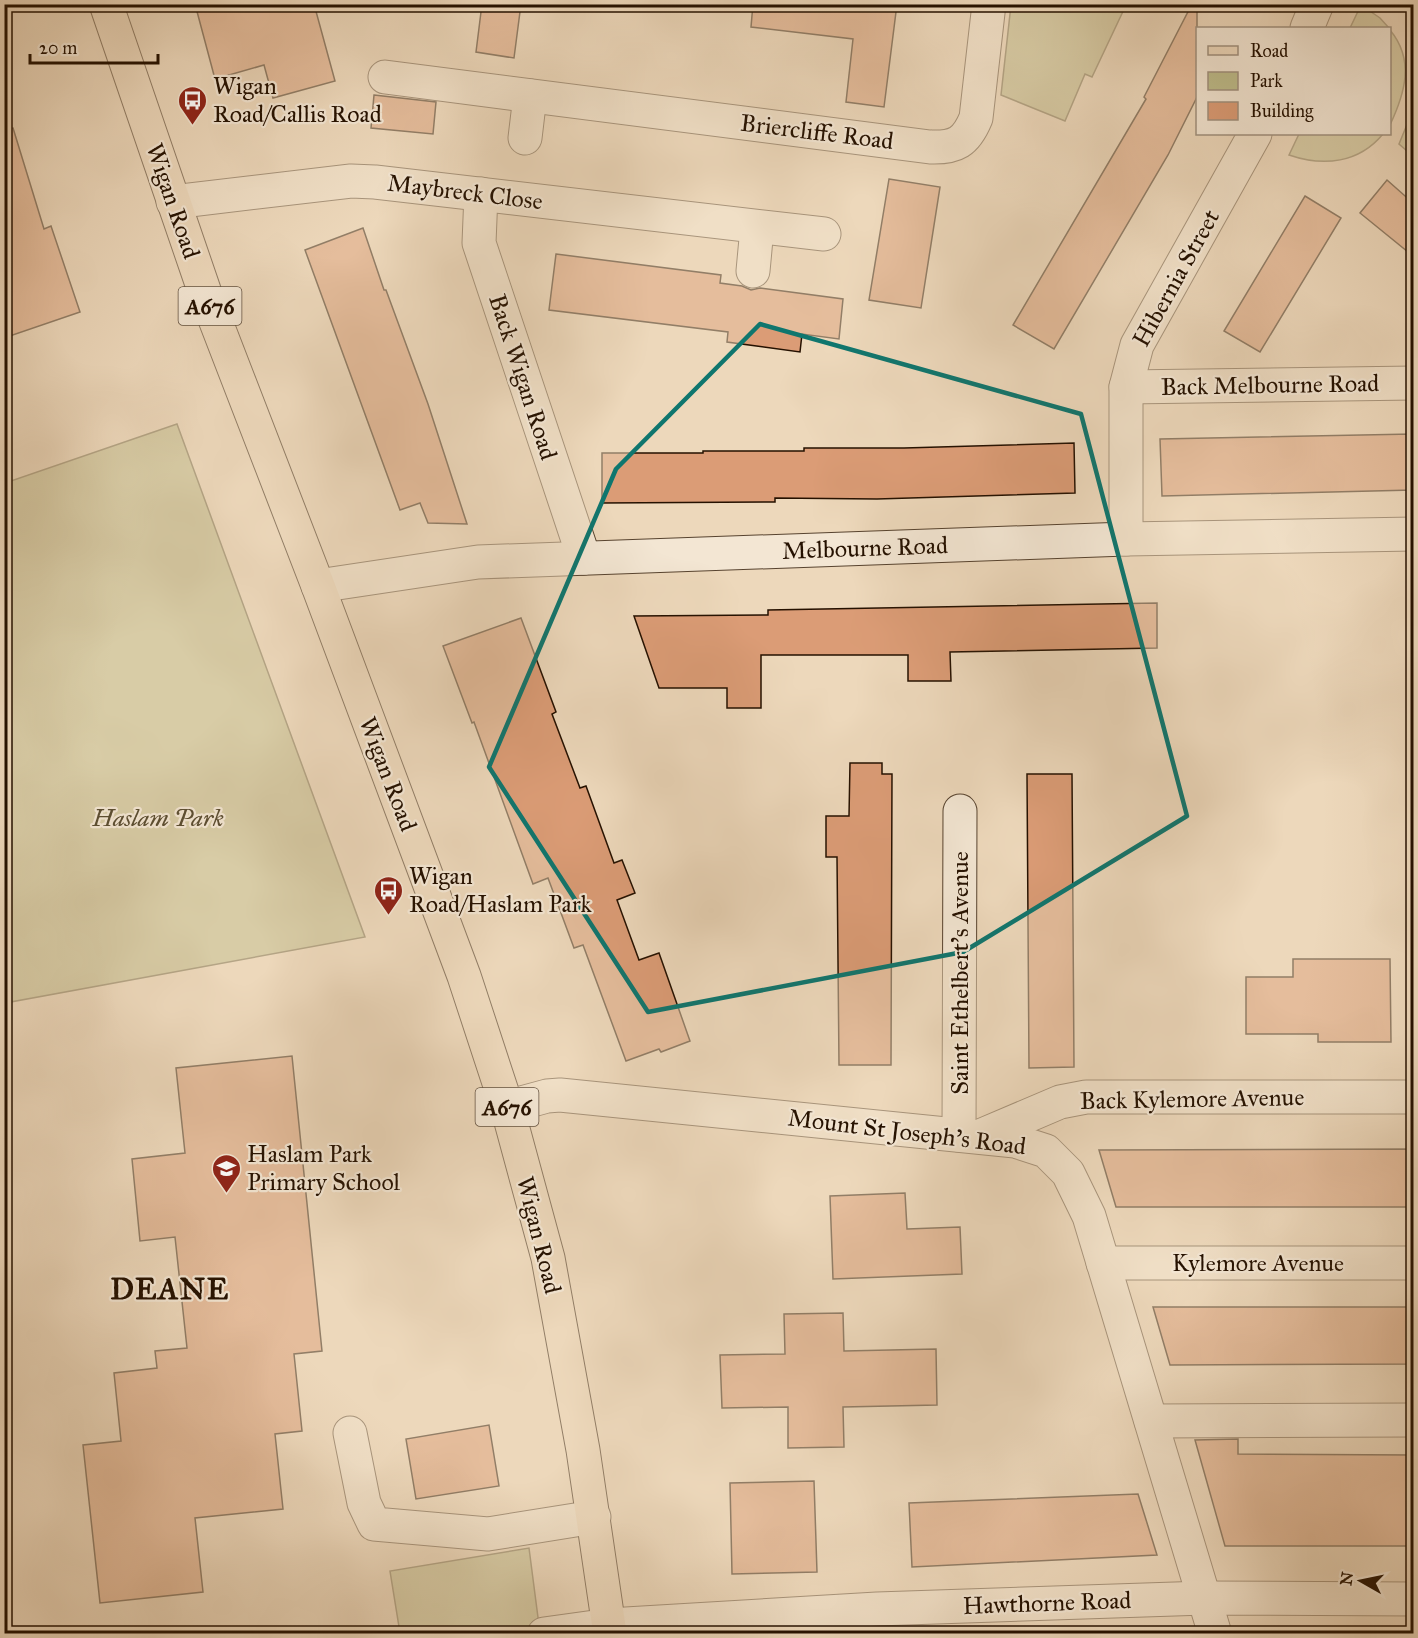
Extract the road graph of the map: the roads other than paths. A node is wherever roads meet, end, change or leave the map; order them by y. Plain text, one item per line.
1 (106, 4) edge
2 (989, 4) edge
3 (1317, 4) edge
4 (1306, 27) edge
5 (385, 77) dead end
6 (530, 96) junction
7 (1255, 135) edge
8 (525, 138) dead end
9 (481, 194) junction
10 (173, 202) junction
11 (758, 228) junction
12 (824, 234) dead end
13 (753, 271) dead end
14 (1413, 383) edge
15 (1126, 387) junction
16 (1413, 534) edge
17 (1126, 539) junction
18 (584, 558) junction
19 (318, 586) junction
20 (960, 811) dead end
21 (1413, 1097) edge
22 (507, 1107) junction
23 (969, 1136) junction
24 (1103, 1263) junction
25 (1413, 1263) edge
26 (1413, 1420) edge
27 (1151, 1421) junction
28 (350, 1434) dead end
29 (594, 1516) junction
30 (1205, 1598) junction
31 (1413, 1599) edge
32 (878, 1621) edge
33 (610, 1629) edge
34 (544, 1634) edge
35 (1215, 1634) edge

1 - 10 main road, Wigan Road / A676
2 - 6 street, Briercliffe Road
3 - 4 street
5 - 6 street, Briercliffe Road
6 - 8 street
7 - 15 street, Hibernia Street
9 - 10 street, Maybreck Close
9 - 11 street, Maybreck Close
9 - 18 street, Back Wigan Road
10 - 19 main road, Wigan Road / A676
11 - 12 street, Maybreck Close
11 - 13 street
14 - 15 street, Back Melbourne Road
15 - 17 street, Hibernia Street
16 - 17 street, Melbourne Road
17 - 18 street, Melbourne Road
18 - 19 street, Melbourne Road
19 - 22 main road, Wigan Road / A676
20 - 23 street, Saint Ethelbert's Avenue
21 - 23 street, Back Kylemore Avenue
22 - 23 street, Mount St Joseph's Road
22 - 29 main road, Wigan Road / A676
23 - 24 street, Mount St Joseph's Road
24 - 25 street, Kylemore Avenue
24 - 27 street, Mount St Joseph's Road
26 - 27 street
27 - 30 street, Mount St Joseph's Road
28 - 29 street
29 - 33 main road, Wigan Road / A676
30 - 31 street, Hawthorne Road
30 - 32 street, Hawthorne Road
30 - 35 street, Mount St Joseph's Road
32 - 33 street, Hawthorne Road
33 - 34 street, Hawthorne Road

